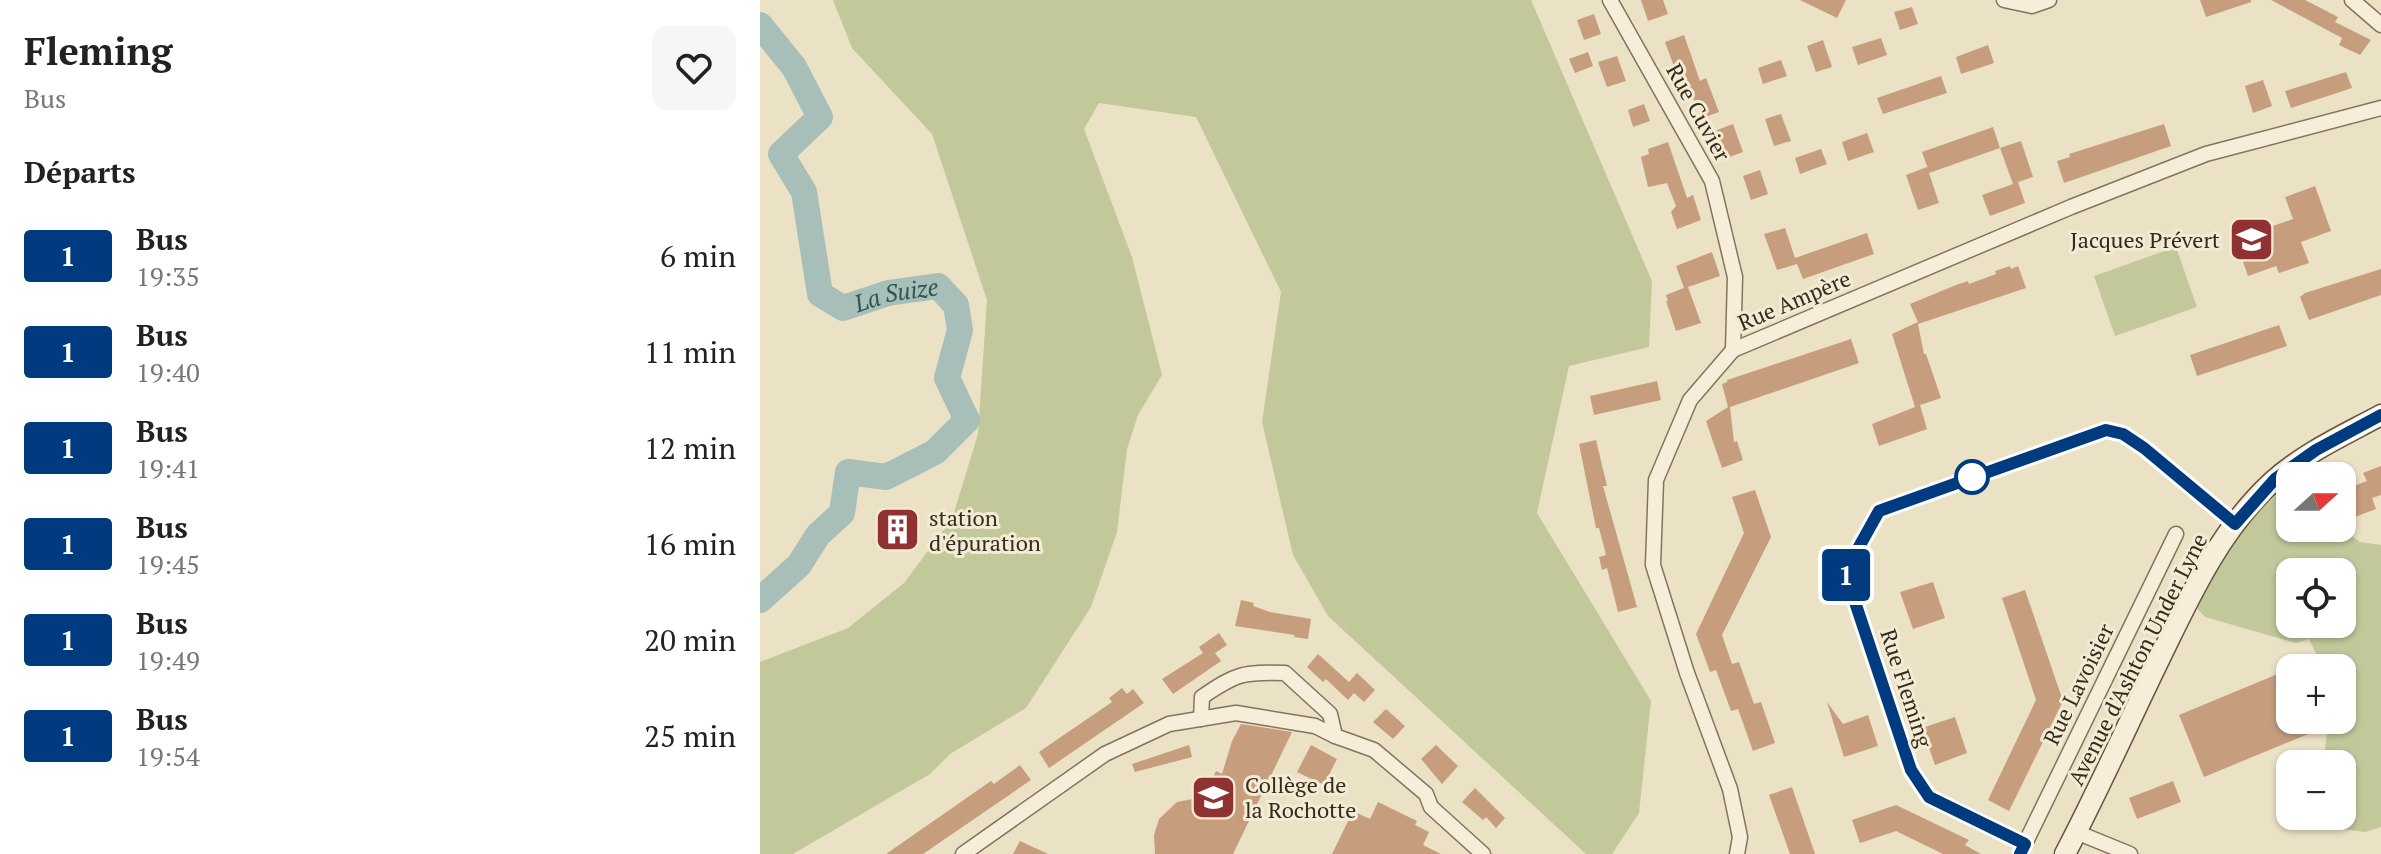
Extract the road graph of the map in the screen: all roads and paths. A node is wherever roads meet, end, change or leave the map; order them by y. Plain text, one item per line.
1 (1610, 0) edge
2 (2004, 0) edge
3 (2049, 0) edge
4 (2352, 0) edge
5 (2381, 25) edge
6 (2381, 108) edge
7 (1733, 350) junction
8 (2381, 415) edge
9 (2235, 524) junction
10 (2176, 534) dead end
11 (1201, 719) junction
12 (1335, 736) junction
13 (2076, 832) junction
14 (2022, 849) edge
15 (963, 854) edge
16 (1483, 854) edge
17 (1737, 854) edge
18 (2065, 854) edge
19 (2130, 854) edge

1 - 7 street, Rue Cuvier
2 - 3 street
4 - 5 street
6 - 7 street, Rue Ampère
7 - 17 street, Rue Ampère
8 - 9 street, Avenue d'Ashton Under Lyne
9 - 13 street, Avenue d'Ashton Under Lyne
9 - 14 street, Rue Fleming
10 - 14 street, Rue Lavoisier
11 - 12 street
11 - 12 street
11 - 15 street
12 - 16 street
13 - 18 street, Avenue d'Ashton Under Lyne
13 - 19 street

